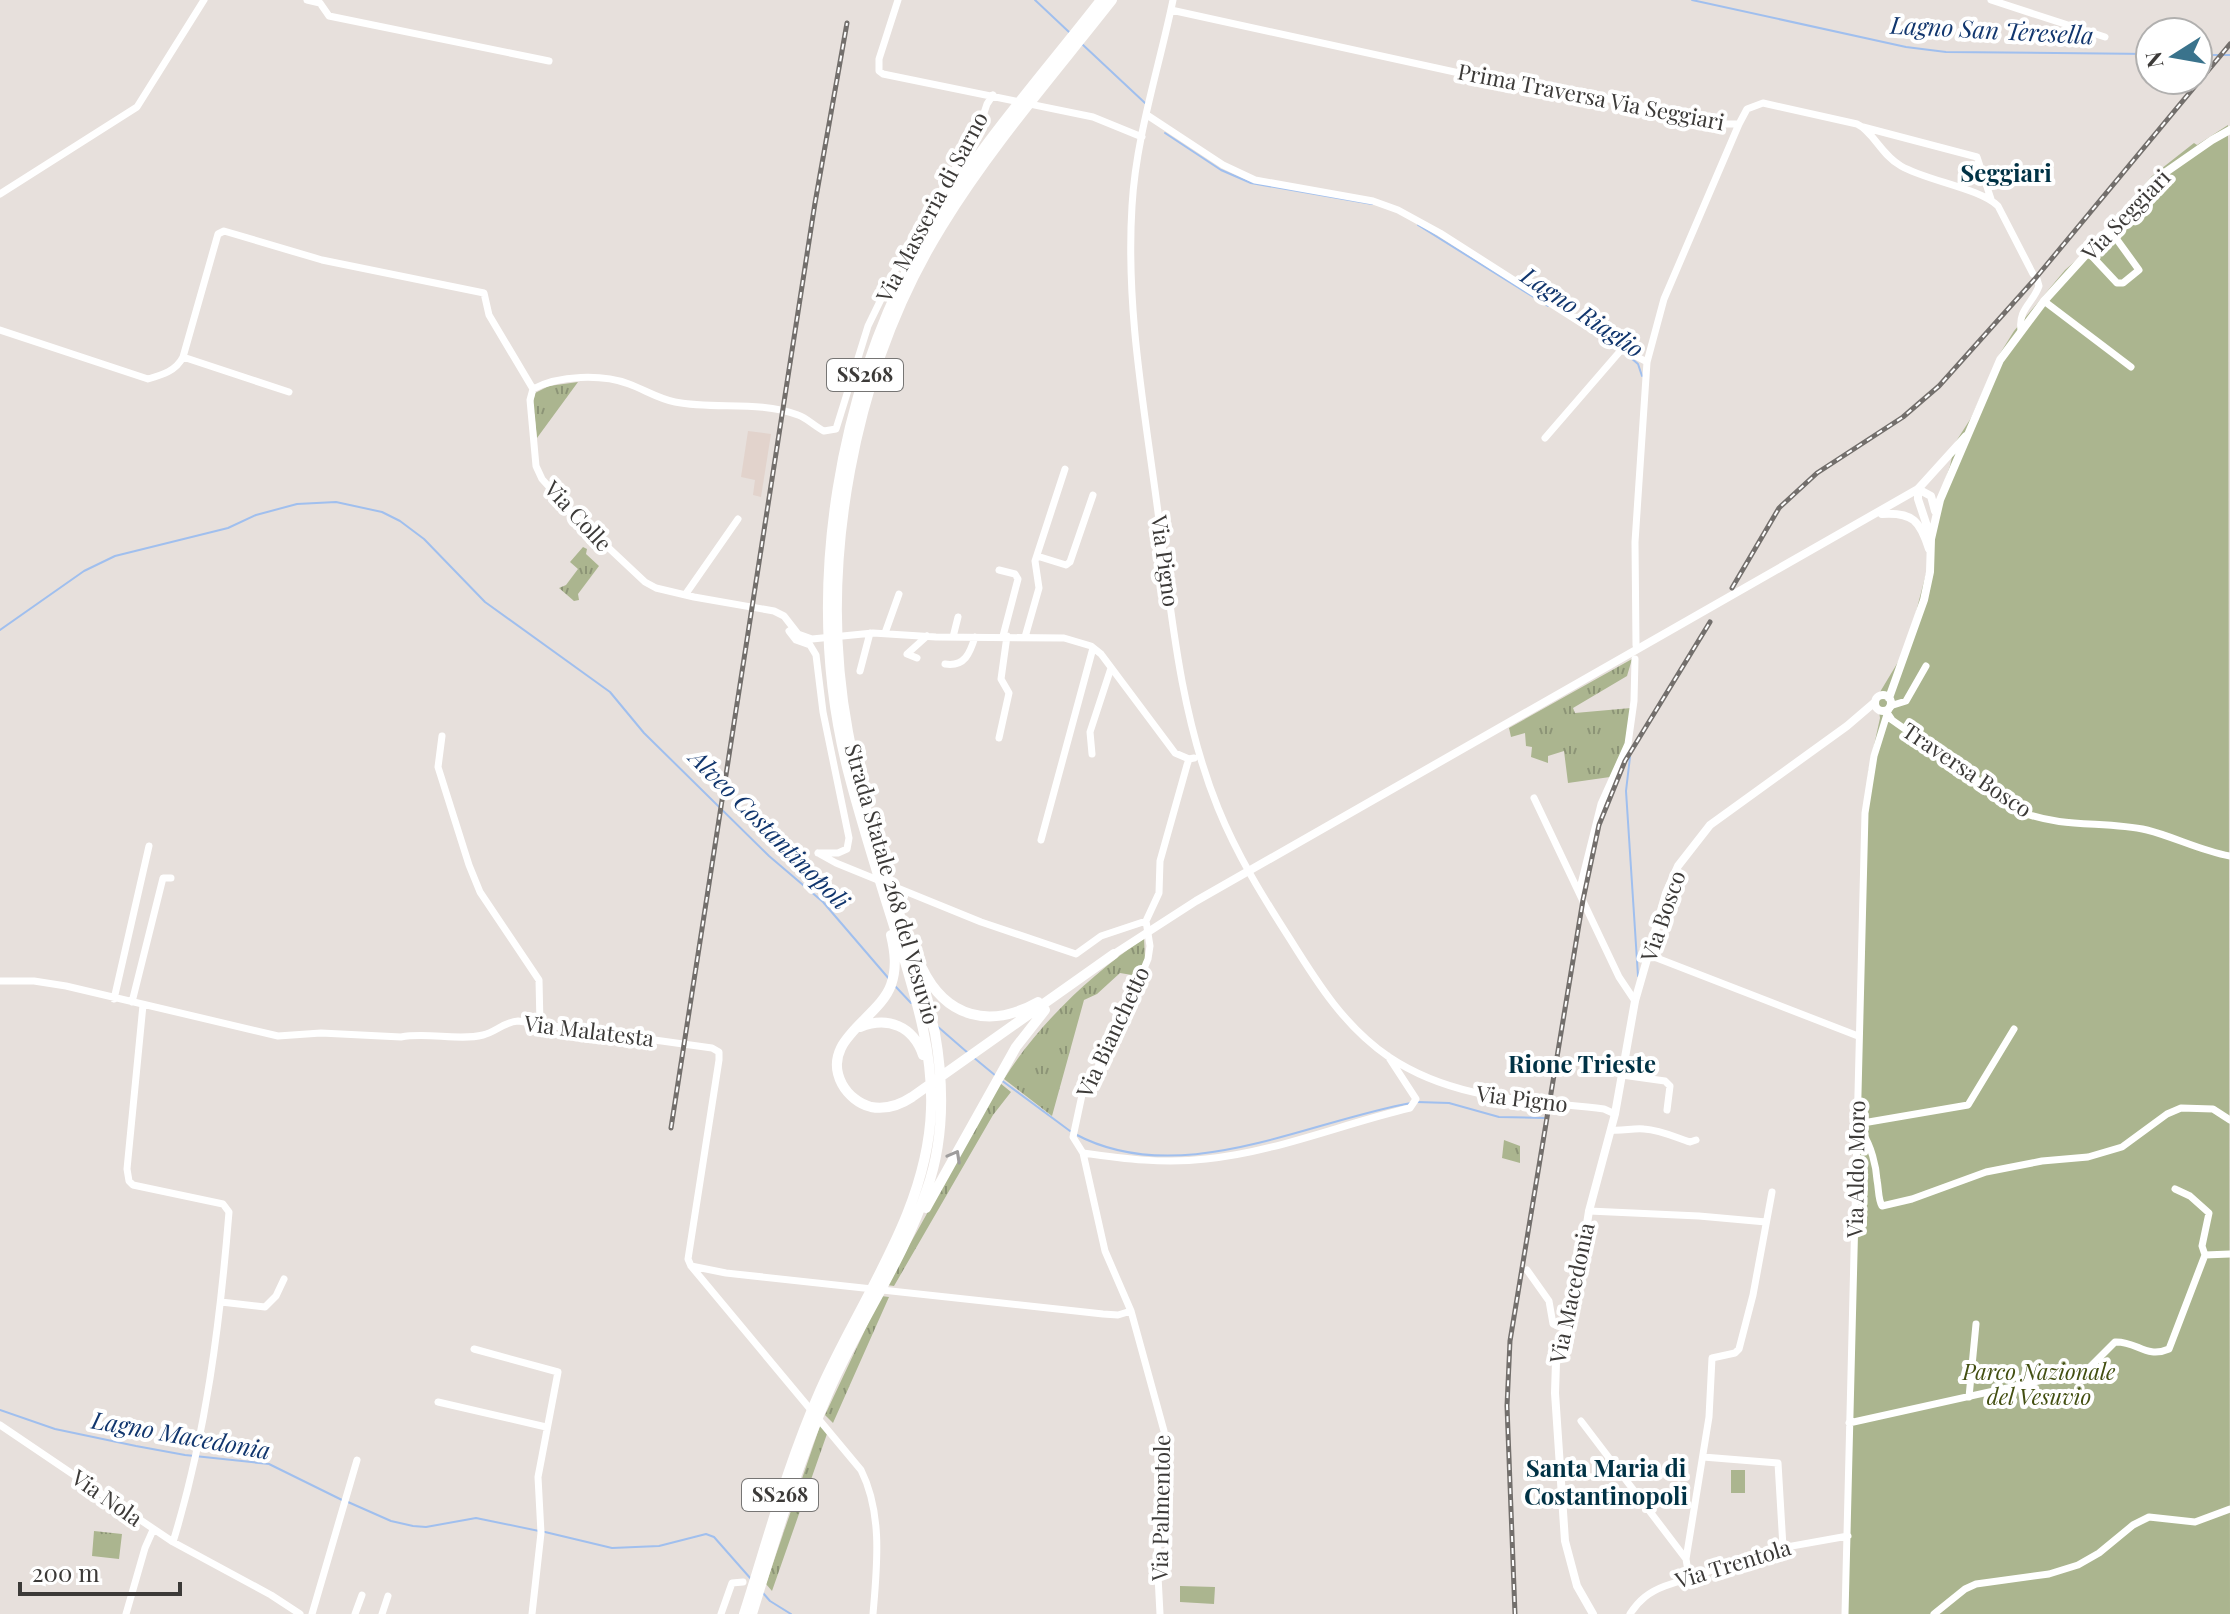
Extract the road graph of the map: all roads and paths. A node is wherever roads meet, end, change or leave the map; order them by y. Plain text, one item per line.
1 (204, 0) edge
2 (307, 0) edge
3 (898, 0) edge
4 (1101, 0) edge
5 (1112, 0) edge
6 (1173, 0) edge
7 (1991, 0) edge
8 (1171, 10) junction
9 (2105, 37) dead end
10 (549, 61) dead end
11 (993, 95) junction
12 (1147, 115) junction
13 (1739, 124) junction
14 (1863, 127) junction
15 (2230, 130) edge
16 (1142, 137) junction
17 (0, 194) edge
18 (1991, 199) junction
19 (2110, 230) junction
20 (2089, 253) junction
21 (2044, 301) junction
22 (2030, 303) junction
23 (2033, 314) junction
24 (0, 330) edge
25 (2021, 330) junction
26 (1622, 349) junction
27 (183, 357) junction
28 (1647, 362) junction
29 (2131, 367) dead end
30 (533, 389) junction
31 (289, 392) dead end
32 (1966, 436) junction
33 (1545, 438) dead end
34 (1065, 469) dead end
35 (1918, 489) junction
36 (1093, 495) dead end
37 (1877, 514) junction
38 (1935, 514) junction
39 (738, 519) dead end
40 (1931, 539) junction
41 (1037, 556) junction
42 (1931, 556) junction
43 (999, 570) dead end
44 (899, 594) dead end
45 (685, 595) junction
46 (784, 616) junction
47 (958, 617) dead end
48 (870, 633) junction
49 (885, 633) junction
50 (927, 636) junction
51 (1005, 636) junction
52 (953, 637) junction
53 (975, 637) junction
54 (1025, 637) junction
55 (1093, 648) junction
56 (1636, 651) junction
57 (917, 658) dead end
58 (945, 664) dead end
59 (1926, 666) dead end
60 (1111, 668) junction
61 (860, 671) dead end
62 (1883, 710) junction
63 (442, 736) dead end
64 (999, 738) dead end
65 (1092, 754) dead end
66 (1200, 756) junction
67 (1189, 759) junction
68 (1534, 798) dead end
69 (1041, 840) dead end
70 (149, 846) dead end
71 (882, 856) junction
72 (2230, 856) edge
73 (877, 872) junction
74 (171, 878) dead end
75 (1579, 892) junction
76 (1150, 924) junction
77 (1114, 954) junction
78 (1649, 955) junction
79 (0, 981) edge
80 (114, 999) junction
81 (1635, 1001) junction
82 (132, 1002) junction
83 (143, 1005) junction
84 (926, 1017) junction
85 (540, 1024) junction
86 (855, 1029) junction
87 (2014, 1029) dead end
88 (1858, 1036) junction
89 (1388, 1056) junction
90 (1622, 1075) junction
91 (1667, 1110) dead end
92 (1615, 1114) junction
93 (2230, 1120) edge
94 (1857, 1124) junction
95 (1611, 1130) junction
96 (1857, 1134) junction
97 (1696, 1140) dead end
98 (927, 1148) junction
99 (1083, 1153) junction
100 (2175, 1189) dead end
101 (1772, 1192) dead end
102 (1589, 1211) junction
103 (1766, 1222) junction
104 (901, 1247) junction
105 (2230, 1254) edge
106 (2205, 1255) junction
107 (691, 1266) junction
108 (1527, 1270) dead end
109 (284, 1279) dead end
110 (878, 1282) junction
111 (221, 1302) junction
112 (1131, 1311) junction
113 (1976, 1324) dead end
114 (1565, 1329) junction
115 (474, 1349) dead end
116 (1969, 1397) junction
117 (438, 1402) dead end
118 (1581, 1421) dead end
119 (1849, 1423) junction
120 (0, 1425) edge
121 (546, 1427) junction
122 (1703, 1457) junction
123 (357, 1460) dead end
124 (2230, 1509) edge
125 (153, 1530) junction
126 (1848, 1536) junction
127 (173, 1542) junction
128 (1783, 1547) junction
129 (1686, 1559) junction
130 (1689, 1577) junction
131 (743, 1582) dead end
132 (362, 1595) dead end
133 (388, 1596) dead end
134 (752, 1600) junction
135 (126, 1614) edge
136 (300, 1614) edge
137 (312, 1614) edge
138 (355, 1614) edge
139 (382, 1614) edge
140 (532, 1614) edge
141 (721, 1614) edge
142 (744, 1614) edge
143 (752, 1614) edge
144 (873, 1614) edge
145 (1160, 1614) edge
146 (1593, 1614) edge
147 (1630, 1614) edge
148 (1845, 1614) edge
149 (1934, 1614) edge

1 - 17 street
2 - 10 street
3 - 11 street, Via Masseria di Sarno
4 - 73 highway, Strada Statale 268 del Vesuvio / SS268
5 - 71 highway, Strada Statale 268 del Vesuvio / SS268
6 - 8 street, Via Pigno
7 - 9 street
8 - 12 street, Via Pigno
8 - 13 street, Prima Traversa Via Seggiari
11 - 16 street, Via Masseria di Sarno
11 - 30 street, Via Masseria di Sarno
12 - 16 street, Via Pigno
12 - 26 street
13 - 14 street, Prima Traversa Via Seggiari
13 - 28 street
14 - 18 street
14 - 18 street, Prima Traversa Via Seggiari
15 - 19 main road, Via Seggiari
16 - 66 street, Via Pigno
18 - 22 street
19 - 20 main road, Via Seggiari
19 - 20 street
20 - 21 main road, Via Seggiari
21 - 23 main road, Via Seggiari
21 - 29 street
22 - 23 street
22 - 25 street
23 - 25 main road, Via Bosco
24 - 27 street
25 - 32 main road, Via Bosco
26 - 28 street
26 - 33 street
27 - 30 street
27 - 31 street
28 - 56 street
30 - 45 street, Via Colle
32 - 35 main road, Via Bosco
32 - 38 main road, Via Bosco
34 - 41 street
35 - 37 main road
35 - 38 main road
35 - 40 main road, Via Bosco
36 - 41 street
37 - 42 main road
37 - 56 main road
38 - 40 main road, Via Bosco
39 - 45 street
40 - 42 main road, Via Bosco
41 - 54 street
42 - 62 main road, Via Bosco
43 - 51 street
44 - 49 street
45 - 46 street, Via Colle
46 - 48 street, Via Colle
46 - 76 street
47 - 52 street
48 - 49 street, Via Colle
48 - 61 street
49 - 50 street, Via Colle
50 - 52 street, Via Colle
50 - 57 street
51 - 53 street, Via Colle
51 - 54 street, Via Colle
51 - 64 street
52 - 53 street, Via Colle
53 - 58 street
54 - 55 street, Via Colle
55 - 60 street
55 - 69 street
56 - 75 street
56 - 76 main road
59 - 62 street
60 - 65 street
60 - 67 street
62 - 72 street, Traversa Bosco
62 - 78 main road, Via Bosco
62 - 88 street, Via Aldo Moro
63 - 85 street
66 - 67 street
66 - 89 street, Via Pigno
67 - 76 street, Via Bianchetto
68 - 75 street
70 - 80 street
71 - 77 highway
71 - 84 highway, Strada Statale 268 del Vesuvio / SS268
73 - 84 highway, Strada Statale 268 del Vesuvio / SS268
73 - 86 highway
74 - 82 street
75 - 81 street
76 - 77 main road
76 - 99 street, Via Bianchetto
77 - 86 highway
104 -> 77 highway
78 - 81 main road, Via Bosco
78 - 88 street
79 - 80 street, Via Malatesta
80 - 82 street, Via Malatesta
81 - 90 main road, Via Bosco
82 - 83 street, Via Malatesta
83 - 85 street, Via Malatesta
83 - 111 street
84 - 98 highway, Strada Statale 268 del Vesuvio / SS268
84 - 104 highway, Strada Statale 268 del Vesuvio / SS268
85 - 107 street, Via Malatesta
86 - 98 highway
87 - 94 street
88 - 94 street, Via Aldo Moro
89 - 92 street, Via Pigno
89 - 99 street, Via Pigno
90 - 91 street
90 - 92 main road, Via Bosco
92 - 95 main road, Via Macedonia
93 - 96 street
94 - 96 street, Via Aldo Moro
95 - 97 street
95 - 102 main road, Via Macedonia
96 - 119 street, Via Aldo Moro
98 - 110 highway, Strada Statale 268 del Vesuvio / SS268
99 - 112 street, Via Bianchetto
100 - 106 street
101 - 103 street
102 - 103 street
102 - 114 main road, Via Macedonia
103 - 122 street
104 - 110 highway, Strada Statale 268 del Vesuvio / SS268
105 - 106 street
106 - 116 street
107 - 112 street
107 - 144 street
108 - 114 street
109 - 111 street
110 - 134 highway, Strada Statale 268 del Vesuvio / SS268
111 - 127 street
112 - 145 street, Via Palmentole
113 - 116 street
114 - 146 main road, Via Macedonia
115 - 121 street
116 - 119 street
117 - 121 street
118 - 129 street
119 - 126 street, Via Aldo Moro
120 - 125 street, Via Nola
121 - 140 street
122 - 128 street
122 - 129 street
123 - 137 street
124 - 149 street
125 - 127 street, Via Nola
125 - 135 street
126 - 128 street, Via Trentola
126 - 148 street, Via Aldo Moro
127 - 136 street, Via Nola
128 - 130 street, Via Trentola
129 - 130 street
130 - 147 street, Via Trentola
131 - 141 street
132 - 138 street
133 - 139 street
134 - 142 highway, Strada Statale 268 del Vesuvio / SS268
134 - 143 highway, Strada Statale 268 del Vesuvio / SS268

